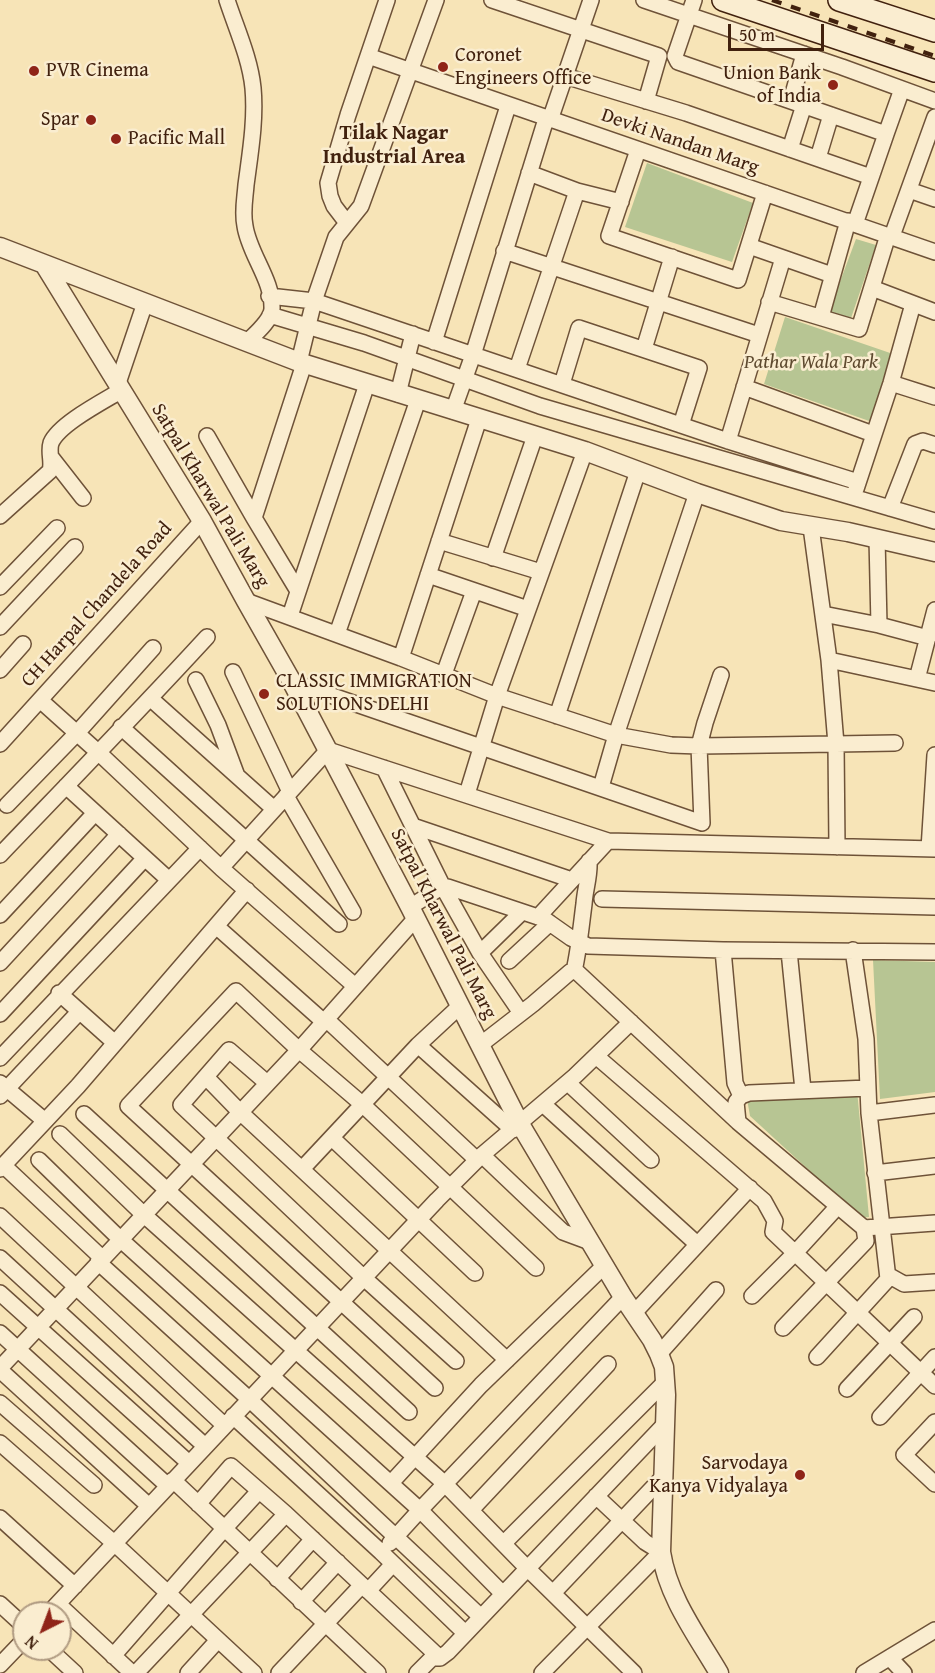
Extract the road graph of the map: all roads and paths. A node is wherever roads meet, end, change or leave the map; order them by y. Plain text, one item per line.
1 (227, 0) edge
2 (387, 0) edge
3 (436, 0) edge
4 (492, 0) edge
5 (591, 0) edge
6 (644, 0) edge
7 (694, 0) edge
8 (723, 0) edge
9 (839, 0) edge
10 (688, 15) junction
11 (580, 30) junction
12 (935, 31) edge
13 (850, 43) junction
14 (804, 54) junction
15 (368, 56) junction
16 (842, 67) junction
17 (935, 71) edge
18 (411, 72) junction
19 (564, 76) junction
20 (902, 89) junction
21 (646, 101) junction
22 (935, 101) edge
23 (797, 103) junction
24 (508, 106) junction
25 (831, 115) junction
26 (935, 117) edge
27 (548, 120) junction
28 (886, 134) junction
29 (930, 147) edge
30 (790, 149) junction
31 (638, 150) junction
32 (818, 158) junction
33 (529, 173) junction
34 (871, 177) junction
35 (909, 190) junction
36 (578, 191) junction
37 (765, 193) junction
38 (935, 199) edge
39 (621, 202) junction
40 (347, 223) junction
41 (851, 223) junction
42 (890, 236) junction
43 (749, 246) junction
44 (0, 247) edge
45 (504, 251) junction
46 (935, 252) edge
47 (672, 257) junction
48 (783, 258) junction
49 (44, 264) junction
50 (552, 266) junction
51 (832, 275) junction
52 (872, 288) junction
53 (269, 296) junction
54 (314, 301) junction
55 (658, 301) junction
56 (769, 302) junction
57 (145, 303) junction
58 (913, 304) junction
59 (935, 312) edge
60 (270, 315) junction
61 (821, 317) junction
62 (308, 325) junction
63 (412, 334) junction
64 (759, 335) junction
65 (247, 342) junction
66 (435, 342) junction
67 (644, 349) junction
68 (473, 355) junction
69 (406, 358) junction
70 (301, 363) junction
71 (518, 369) junction
72 (464, 379) junction
73 (891, 383) junction
74 (367, 384) junction
75 (562, 384) junction
76 (120, 386) junction
77 (744, 387) junction
78 (398, 394) junction
79 (935, 397) edge
80 (418, 400) junction
81 (453, 411) junction
82 (479, 419) junction
83 (681, 424) junction
84 (873, 434) junction
85 (207, 436) dead end
86 (535, 436) junction
87 (728, 441) junction
88 (935, 445) edge
89 (585, 451) junction
90 (51, 457) junction
91 (638, 471) junction
92 (858, 482) junction
93 (698, 493) junction
94 (83, 498) dead end
95 (853, 498) junction
96 (890, 508) junction
97 (0, 516) edge
98 (254, 518) junction
99 (202, 521) junction
100 (935, 521) edge
101 (811, 527) junction
102 (57, 528) dead end
103 (877, 538) junction
104 (439, 541) junction
105 (75, 547) dead end
106 (935, 552) edge
107 (493, 558) junction
108 (541, 572) junction
109 (428, 575) junction
110 (0, 587) edge
111 (298, 591) junction
112 (474, 591) junction
113 (246, 601) junction
114 (528, 609) junction
115 (935, 610) edge
116 (823, 614) junction
117 (290, 616) junction
118 (879, 625) junction
119 (0, 627) edge
120 (337, 634) junction
121 (207, 637) dead end
122 (928, 638) junction
123 (23, 644) dead end
124 (153, 648) dead end
125 (401, 658) junction
126 (829, 660) junction
127 (0, 670) edge
128 (233, 672) dead end
129 (444, 674) junction
130 (721, 675) dead end
131 (917, 679) junction
132 (196, 680) dead end
133 (292, 682) junction
134 (935, 684) edge
135 (497, 696) junction
136 (150, 698) junction
137 (40, 700) junction
138 (557, 716) junction
139 (121, 727) junction
140 (77, 732) junction
141 (616, 735) junction
142 (895, 743) dead end
143 (0, 744) edge
144 (836, 744) junction
145 (699, 747) junction
146 (480, 748) junction
147 (328, 750) junction
148 (99, 753) junction
149 (935, 755) edge
150 (384, 768) junction
151 (237, 776) junction
152 (66, 786) junction
153 (601, 787) junction
154 (288, 794) junction
155 (467, 794) junction
156 (7, 805) dead end
157 (274, 809) junction
158 (95, 813) junction
159 (413, 826) junction
160 (119, 834) junction
161 (246, 841) junction
162 (608, 841) junction
163 (837, 847) junction
164 (200, 848) junction
165 (932, 849) edge
166 (0, 855) edge
167 (146, 858) junction
168 (589, 861) junction
169 (221, 868) junction
170 (169, 880) junction
171 (572, 880) junction
172 (443, 887) junction
173 (247, 890) junction
174 (602, 899) dead end
175 (935, 907) edge
176 (353, 912) dead end
177 (522, 912) junction
178 (413, 913) junction
179 (0, 915) edge
180 (544, 920) junction
181 (339, 924) dead end
182 (216, 926) junction
183 (580, 944) junction
184 (723, 950) junction
185 (853, 950) junction
186 (789, 951) junction
187 (935, 952) edge
188 (480, 953) junction
189 (509, 961) dead end
190 (0, 963) edge
191 (574, 971) junction
192 (355, 986) junction
193 (59, 993) junction
194 (460, 1006) junction
195 (79, 1011) junction
196 (521, 1013) junction
197 (0, 1014) edge
198 (325, 1020) junction
199 (630, 1022) junction
200 (115, 1043) junction
201 (418, 1045) junction
202 (480, 1045) junction
203 (299, 1050) junction
204 (596, 1056) junction
205 (0, 1058) edge
206 (206, 1077) junction
207 (388, 1077) junction
208 (267, 1083) junction
209 (568, 1083) junction
210 (868, 1088) junction
211 (2, 1090) edge
212 (802, 1090) junction
213 (741, 1096) junction
214 (362, 1104) junction
215 (543, 1104) junction
216 (935, 1105) edge
217 (240, 1112) junction
218 (869, 1113) junction
219 (84, 1114) dead end
220 (45, 1121) junction
221 (738, 1122) junction
222 (516, 1127) junction
223 (60, 1134) dead end
224 (216, 1138) junction
225 (332, 1138) junction
226 (480, 1157) junction
227 (39, 1160) dead end
228 (651, 1160) dead end
229 (190, 1164) junction
230 (935, 1166) edge
231 (2, 1167) edge
232 (302, 1169) junction
233 (875, 1173) junction
234 (451, 1186) junction
235 (750, 1188) junction
236 (166, 1190) junction
237 (837, 1206) junction
238 (143, 1214) junction
239 (0, 1216) edge
240 (419, 1219) junction
241 (935, 1223) edge
242 (881, 1227) junction
243 (864, 1228) junction
244 (120, 1239) junction
245 (590, 1242) junction
246 (697, 1244) junction
247 (389, 1251) junction
248 (795, 1253) junction
249 (0, 1258) edge
250 (100, 1260) junction
251 (604, 1266) junction
252 (536, 1268) dead end
253 (475, 1273) dead end
254 (888, 1275) junction
255 (363, 1278) junction
256 (935, 1282) edge
257 (826, 1283) junction
258 (76, 1286) junction
259 (716, 1290) dead end
260 (0, 1293) edge
261 (752, 1296) dead end
262 (623, 1297) junction
263 (341, 1302) junction
264 (54, 1309) junction
265 (634, 1313) junction
266 (858, 1314) junction
267 (914, 1317) dead end
268 (38, 1327) junction
269 (316, 1328) junction
270 (783, 1328) dead end
271 (0, 1333) edge
272 (890, 1343) junction
273 (18, 1349) junction
274 (295, 1350) junction
275 (659, 1354) junction
276 (817, 1357) dead end
277 (935, 1358) edge
278 (507, 1359) junction
279 (456, 1361) dead end
280 (608, 1364) dead end
281 (0, 1369) edge
282 (921, 1373) junction
283 (272, 1375) junction
284 (665, 1382) junction
285 (935, 1386) edge
286 (435, 1388) dead end
287 (847, 1389) dead end
288 (249, 1399) junction
289 (0, 1403) edge
290 (409, 1412) dead end
291 (880, 1417) dead end
292 (228, 1421) junction
293 (935, 1422) edge
294 (665, 1424) junction
295 (0, 1443) edge
296 (204, 1446) junction
297 (415, 1457) junction
298 (189, 1463) junction
299 (663, 1477) junction
300 (170, 1483) junction
301 (391, 1483) junction
302 (444, 1483) junction
303 (935, 1484) edge
304 (94, 1485) dead end
305 (260, 1491) junction
306 (596, 1496) junction
307 (198, 1504) junction
308 (148, 1506) junction
309 (420, 1510) junction
310 (471, 1510) junction
311 (286, 1514) junction
312 (0, 1518) edge
313 (622, 1520) junction
314 (224, 1529) junction
315 (396, 1536) junction
316 (313, 1539) junction
317 (114, 1543) junction
318 (504, 1543) junction
319 (381, 1552) junction
320 (661, 1552) junction
321 (249, 1553) junction
322 (338, 1562) junction
323 (393, 1564) junction
324 (527, 1568) junction
325 (277, 1579) junction
326 (75, 1586) junction
327 (365, 1588) junction
328 (168, 1592) junction
329 (553, 1593) junction
330 (503, 1594) junction
331 (60, 1601) edge
332 (301, 1602) junction
333 (0, 1604) edge
334 (12, 1615) edge
335 (191, 1616) junction
336 (481, 1617) junction
337 (72, 1623) edge
338 (324, 1623) junction
339 (587, 1626) junction
340 (935, 1630) edge
341 (465, 1634) junction
342 (218, 1640) junction
343 (12, 1654) edge
344 (113, 1656) junction
345 (440, 1658) junction
346 (890, 1658) junction
347 (62, 1661) edge
348 (0, 1668) edge
349 (548, 1671) edge
350 (716, 1672) edge
351 (3, 1673) edge
352 (75, 1673) edge
353 (134, 1673) edge
354 (188, 1673) edge
355 (254, 1673) edge
356 (279, 1673) edge
357 (378, 1673) edge
358 (417, 1673) edge
359 (634, 1673) edge
360 (864, 1673) edge
361 (904, 1673) edge

1 - 53 street
2 - 15 street
3 - 18 street
4 - 11 street
5 - 11 street
6 - 10 street
7 - 10 street
8 - 13 main road
9 - 12 main road
10 - 14 street
10 - 23 street
11 - 19 street
11 - 21 street
13 - 16 street
13 - 17 main road
14 - 16 street
14 - 23 street
15 - 18 street, Devki Nandan Marg
15 - 40 street
16 - 20 street
18 - 24 street, Devki Nandan Marg
18 - 40 street
19 - 21 street
19 - 27 street
20 - 22 street
20 - 28 street
21 - 30 street
23 - 25 street
23 - 30 street
24 - 27 street, Devki Nandan Marg
24 - 66 street
25 - 28 street
25 - 32 street
26 - 29 street
27 - 31 street, Devki Nandan Marg
27 - 33 street
28 - 34 street
29 - 35 street
30 - 32 street
31 - 37 street, Devki Nandan Marg
31 - 39 street
32 - 34 street
33 - 36 street
33 - 45 street
34 - 41 street
35 - 38 street
35 - 42 street
36 - 39 street
36 - 50 street
37 - 41 street, Devki Nandan Marg
37 - 43 street
39 - 47 street
40 - 54 street
41 - 42 street, Devki Nandan Marg
41 - 51 street
42 - 46 street, Devki Nandan Marg
42 - 52 street
43 - 47 street
43 - 48 street
44 - 49 street
45 - 50 street
45 - 68 street
47 - 55 street
48 - 51 street
48 - 56 street
49 - 57 street
49 - 76 street, Satpal Kharwal Pali Marg
50 - 55 street
50 - 71 street
51 - 61 street
52 - 58 street
52 - 61 street
53 - 54 street
53 - 60 street
54 - 62 street
54 - 63 street
55 - 64 street
55 - 67 street
56 - 61 street
56 - 64 street
57 - 65 street
57 - 76 street
58 - 59 street
58 - 73 street
60 - 62 street
60 - 65 street
62 - 69 street
62 - 70 street
63 - 66 street
63 - 69 street
64 - 77 street
65 - 70 street
66 - 68 street
67 - 75 street
67 - 83 street
68 - 71 street
68 - 72 street
69 - 72 street
69 - 78 street
70 - 74 street
70 - 98 street
71 - 75 street
72 - 81 street
72 - 95 street
73 - 79 street
73 - 84 street
74 - 78 street
74 - 111 street
75 - 83 street
76 - 90 street
76 - 99 street, Satpal Kharwal Pali Marg
77 - 84 street
77 - 87 street
78 - 80 street
80 - 81 street
80 - 120 street
81 - 82 street
82 - 86 street
82 - 104 street
83 - 87 street
84 - 92 street
85 - 98 street
86 - 89 street
86 - 107 street
87 - 92 street
88 - 96 street
89 - 91 street
89 - 108 street
90 - 94 street
90 - 97 street
91 - 93 street
91 - 138 street
92 - 95 street
93 - 101 street
93 - 141 street
95 - 96 street
96 - 100 street
98 - 111 street
99 - 113 street, Satpal Kharwal Pali Marg
99 - 137 street, CH Harpal Chandela Road
101 - 103 street
101 - 116 street
102 - 110 street
103 - 106 street
103 - 118 street
104 - 107 street
104 - 109 street
105 - 119 street
107 - 108 street
108 - 114 street
109 - 112 street
109 - 125 street
111 - 117 street
112 - 114 street
112 - 129 street
113 - 117 street
113 - 133 street, Satpal Kharwal Pali Marg
114 - 135 street
115 - 122 street
116 - 118 street
116 - 126 street
117 - 120 street
118 - 122 street
120 - 125 street
121 - 136 street
122 - 131 street
123 - 127 street
124 - 140 street
125 - 129 street
126 - 131 street
126 - 144 street
128 - 154 street
129 - 135 street
130 - 145 street
131 - 134 street
132 - 151 street
133 - 146 street
133 - 147 street, Satpal Kharwal Pali Marg
135 - 138 street
135 - 146 street
136 - 139 street
136 - 151 street
137 - 140 street
137 - 143 street, CH Harpal Chandela Road
138 - 141 street
139 - 148 street
139 - 161 street
140 - 148 street
140 - 156 street
141 - 145 street
141 - 153 street
142 - 144 street
144 - 145 street
144 - 163 street
145 - 153 street
146 - 153 street
146 - 155 street
147 - 150 street
147 - 154 street
147 - 178 street, Satpal Kharwal Pali Marg
148 - 152 street
148 - 164 street
149 - 165 street
150 - 155 street
150 - 159 street
151 - 157 street
152 - 158 street
152 - 166 street
154 - 157 street
154 - 176 street
155 - 162 street
157 - 161 street
158 - 160 street
158 - 179 street
159 - 171 street
159 - 172 street
160 - 167 street
160 - 190 street
161 - 169 street
161 - 181 street
162 - 163 street
162 - 168 street
163 - 165 street
164 - 169 street
164 - 170 street
167 - 170 street
167 - 197 street
168 - 171 street
168 - 183 street
169 - 173 street
170 - 193 street
171 - 180 street
172 - 177 street
172 - 178 street
172 - 188 street
173 - 182 street
173 - 192 street
174 - 175 street
177 - 180 street
177 - 188 street
178 - 192 street
178 - 194 street, Satpal Kharwal Pali Marg
180 - 183 street
180 - 189 street
182 - 198 street
182 - 200 street
183 - 184 street
183 - 191 street
184 - 186 street
184 - 213 street
185 - 186 street
185 - 187 street
185 - 210 street
186 - 212 street
188 - 196 street
191 - 196 street
191 - 199 street
192 - 198 street
193 - 195 street
193 - 205 street
194 - 201 street
194 - 202 street, Satpal Kharwal Pali Marg
195 - 200 street
195 - 211 street
196 - 202 street
198 - 203 street
198 - 207 street
199 - 204 street
199 - 221 street
200 - 220 street
201 - 207 street
201 - 222 street
202 - 222 street, Satpal Kharwal Pali Marg
203 - 208 street
203 - 214 street
203 - 229 street
204 - 209 street
204 - 235 street
206 - 208 street
206 - 217 street
206 - 224 street
207 - 214 street
207 - 226 street
208 - 217 street
209 - 215 street
209 - 228 street
210 - 212 street
210 - 218 street
211 - 220 street
212 - 213 street
213 - 221 street
214 - 225 street
214 - 234 street
215 - 222 street
215 - 246 street
216 - 218 street
217 - 224 street
217 - 232 street
218 - 233 street
219 - 236 street
220 - 231 street
221 - 237 street
222 - 226 street
222 - 245 street, Satpal Kharwal Pali Marg
223 - 238 street
224 - 229 street
224 - 255 street
225 - 232 street
225 - 240 street
226 - 234 street
226 - 245 street
227 - 244 street
229 - 236 street
229 - 263 street
230 - 233 street
231 - 250 street
232 - 247 street
233 - 242 street
234 - 240 street
234 - 252 street
235 - 246 street
235 - 248 street
236 - 238 street
236 - 269 street
237 - 243 street
237 - 248 street
238 - 244 street
238 - 274 street
239 - 258 street
240 - 247 street
240 - 253 street
241 - 242 street
242 - 243 street
242 - 254 street
243 - 257 street
244 - 250 street
244 - 283 street
245 - 251 street, Satpal Kharwal Pali Marg
246 - 265 street
247 - 255 street
247 - 278 street
248 - 257 street
248 - 261 street
249 - 264 street
250 - 258 street
250 - 288 street
251 - 262 street, Satpal Kharwal Pali Marg
251 - 278 street
254 - 256 street
254 - 266 street
255 - 263 street
255 - 279 street
257 - 266 street
257 - 270 street
258 - 264 street
258 - 292 street
259 - 275 street
260 - 268 street
262 - 265 street, Satpal Kharwal Pali Marg
262 - 302 street
263 - 269 street
263 - 286 street
264 - 268 street
264 - 296 street
265 - 275 street, Satpal Kharwal Pali Marg
266 - 272 street
266 - 276 street
267 - 272 street
268 - 273 street
268 - 298 street
269 - 274 street
269 - 290 street
271 - 273 street
272 - 282 street
272 - 287 street
273 - 281 street
273 - 300 street
274 - 283 street
274 - 297 street
275 - 284 street, Satpal Kharwal Pali Marg
277 - 282 street
278 - 297 street
280 - 310 street
281 - 308 street
282 - 285 street
282 - 291 street
283 - 288 street
283 - 301 street
284 - 294 street, Satpal Kharwal Pali Marg
284 - 318 street
288 - 292 street
288 - 315 street
289 - 304 street
292 - 296 street
292 - 319 street
293 - 303 street
294 - 299 street, Satpal Kharwal Pali Marg
294 - 306 street
295 - 317 street
296 - 298 street
297 - 301 street
297 - 302 street
298 - 300 street
299 - 313 street
299 - 320 street, Satpal Kharwal Pali Marg
300 - 307 street
300 - 308 street
301 - 309 street
302 - 309 street
302 - 310 street
305 - 307 street
305 - 311 street
305 - 314 street
306 - 313 street
306 - 324 street
307 - 314 street
308 - 317 street
309 - 315 street
309 - 330 street
310 - 318 street
311 - 316 street
311 - 321 street
312 - 326 street
313 - 320 street
313 - 329 street
314 - 321 street
314 - 328 street
315 - 319 street
315 - 336 street
316 - 322 street
316 - 325 street
317 - 326 street
317 - 328 street
318 - 324 street
319 - 323 street
320 - 339 street
320 - 350 street, Satpal Kharwal Pali Marg
321 - 325 street
321 - 335 street
322 - 327 street
322 - 332 street
323 - 327 street
323 - 341 street
324 - 329 street
324 - 330 street
325 - 332 street
326 - 331 street
327 - 338 street
327 - 345 street
328 - 335 street
328 - 344 street
329 - 339 street
330 - 336 street
332 - 338 street
333 - 334 street
335 - 342 street
335 - 353 street
336 - 341 street
337 - 344 street
338 - 356 street
338 - 357 street
339 - 349 street
339 - 359 street
340 - 346 street
341 - 345 street
342 - 354 street
342 - 355 street
343 - 348 street
344 - 353 street
345 - 358 street
346 - 360 street
346 - 361 street
347 - 352 street
348 - 351 street

